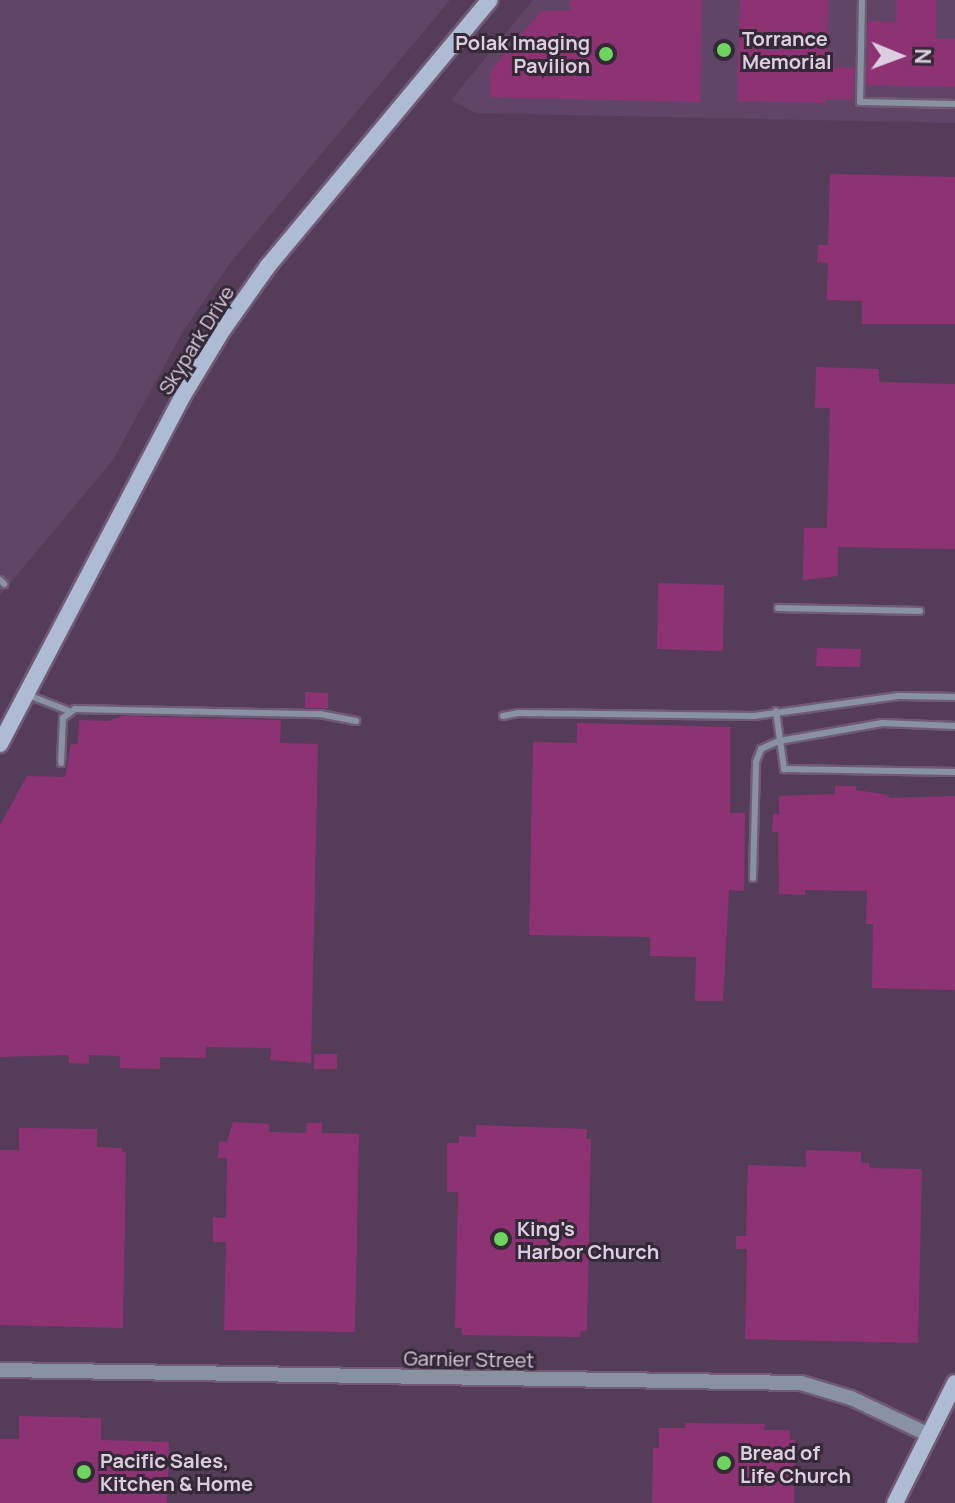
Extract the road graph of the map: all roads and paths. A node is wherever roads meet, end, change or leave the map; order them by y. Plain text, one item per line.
1 (490, 0) edge
2 (862, 0) edge
3 (955, 104) edge
4 (778, 608) dead end
5 (920, 611) dead end
6 (27, 694) junction
7 (955, 697) edge
8 (69, 711) junction
9 (776, 711) junction
10 (503, 716) dead end
11 (356, 721) dead end
12 (955, 726) edge
13 (779, 741) junction
14 (0, 744) edge
15 (61, 763) dead end
16 (955, 772) edge
17 (753, 878) dead end
18 (0, 1370) edge
19 (955, 1383) edge
20 (927, 1434) junction
21 (895, 1503) edge

1 - 6 main road, Skypark Drive
2 - 3 lane
4 - 5 lane
6 - 8 lane
6 - 14 main road, Skypark Drive
7 - 9 lane
8 - 11 lane
8 - 15 lane
9 - 10 lane
9 - 13 lane
12 - 13 lane
13 - 16 lane
13 - 17 lane
18 - 20 street, Garnier Street
19 - 20 main road
20 - 21 main road

